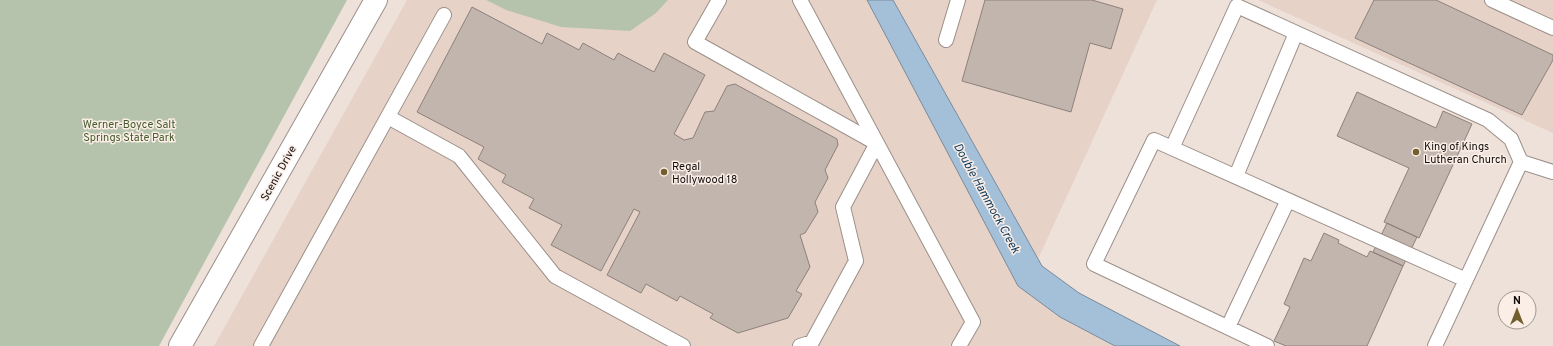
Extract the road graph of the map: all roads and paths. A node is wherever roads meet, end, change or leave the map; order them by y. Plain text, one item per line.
1 (376, 0) edge
2 (719, 0) edge
3 (800, 0) edge
4 (958, 0) edge
5 (1492, 0) edge
6 (444, 15) dead end
7 (1553, 28) edge
8 (1296, 33) junction
9 (946, 40) dead end
10 (388, 117) junction
11 (877, 143) junction
12 (1172, 148) junction
13 (1521, 162) junction
14 (1553, 172) edge
15 (1236, 176) junction
16 (1288, 200) junction
17 (1466, 280) junction
18 (1228, 328) junction
19 (180, 346) edge
20 (261, 346) edge
21 (683, 346) edge
22 (800, 346) edge
23 (959, 346) edge
24 (1267, 346) edge
25 (1435, 346) edge

1 - 19 street, Scenic Drive
2 - 11 lane
3 - 11 lane
4 - 9 lane
5 - 7 lane
6 - 10 lane
8 - 12 lane
8 - 13 lane
8 - 15 lane
10 - 20 lane
10 - 21 lane
11 - 22 lane
11 - 23 lane
12 - 15 lane
12 - 18 lane
13 - 14 lane
13 - 17 lane
15 - 16 lane
16 - 17 lane
16 - 18 lane
17 - 25 lane
18 - 24 lane

